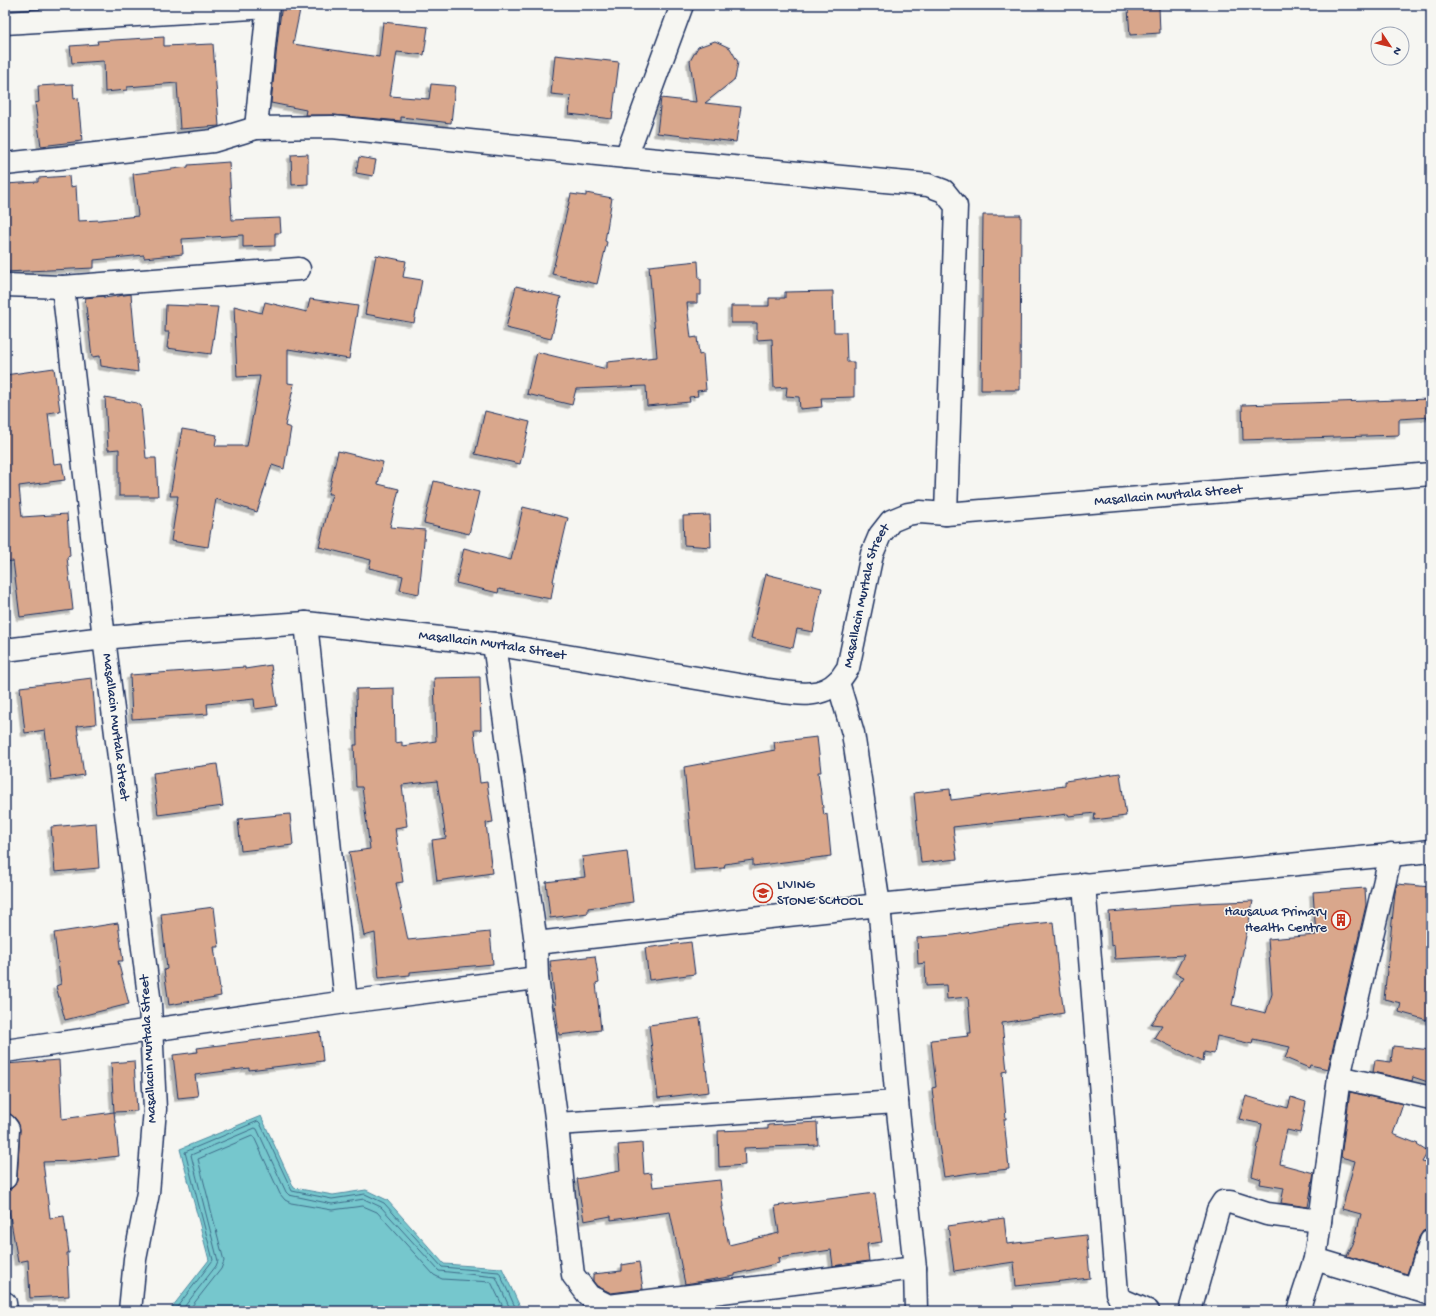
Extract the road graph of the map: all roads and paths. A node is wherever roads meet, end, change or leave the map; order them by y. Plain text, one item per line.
1 (682, 5) edge
2 (268, 6) edge
3 (5, 23) edge
4 (256, 128) junction
5 (626, 156) junction
6 (5, 164) edge
7 (299, 269) dead end
8 (5, 285) edge
9 (62, 287) junction
10 (1431, 474) edge
11 (946, 514) junction
12 (306, 624) junction
13 (104, 638) junction
14 (494, 644) junction
15 (5, 650) edge
16 (838, 682) junction
17 (1431, 851) edge
18 (1391, 854) junction
19 (1084, 884) junction
20 (879, 904) junction
21 (536, 943) junction
22 (537, 978) junction
23 (346, 1002) junction
24 (151, 1029) junction
25 (5, 1051) edge
26 (1339, 1077) junction
27 (1431, 1098) edge
28 (897, 1102) junction
29 (557, 1124) junction
30 (5, 1126) edge
31 (5, 1178) edge
32 (1320, 1221) junction
33 (1431, 1241) edge
34 (1315, 1259) junction
35 (915, 1268) junction
36 (1423, 1292) edge
37 (5, 1303) edge
38 (6, 1311) edge
39 (130, 1311) edge
40 (916, 1311) edge
41 (1148, 1311) edge
42 (1190, 1311) edge
43 (1298, 1311) edge

1 - 5 street
2 - 3 street
2 - 4 street
4 - 5 street
4 - 6 street
5 - 11 street
7 - 9 street
8 - 9 street
9 - 13 street
10 - 11 street, Masallacin Murtala Street
11 - 16 street, Masallacin Murtala Street
12 - 13 street, Masallacin Murtala Street
12 - 14 street, Masallacin Murtala Street
12 - 23 street
13 - 15 street
13 - 24 street, Masallacin Murtala Street
14 - 16 street, Masallacin Murtala Street
14 - 21 street
16 - 20 street
17 - 18 street
18 - 19 street
18 - 26 street
19 - 20 street
19 - 41 street
20 - 21 street
20 - 28 street
21 - 22 street
22 - 23 street
22 - 29 street
23 - 24 street
24 - 25 street
24 - 39 street, Masallacin Murtala Street
26 - 27 street
26 - 32 street
28 - 29 street
28 - 35 street
29 - 35 street
30 - 31 street
32 - 34 street
32 - 42 street
33 - 36 street
34 - 36 street
34 - 43 street
35 - 40 street
37 - 38 street

